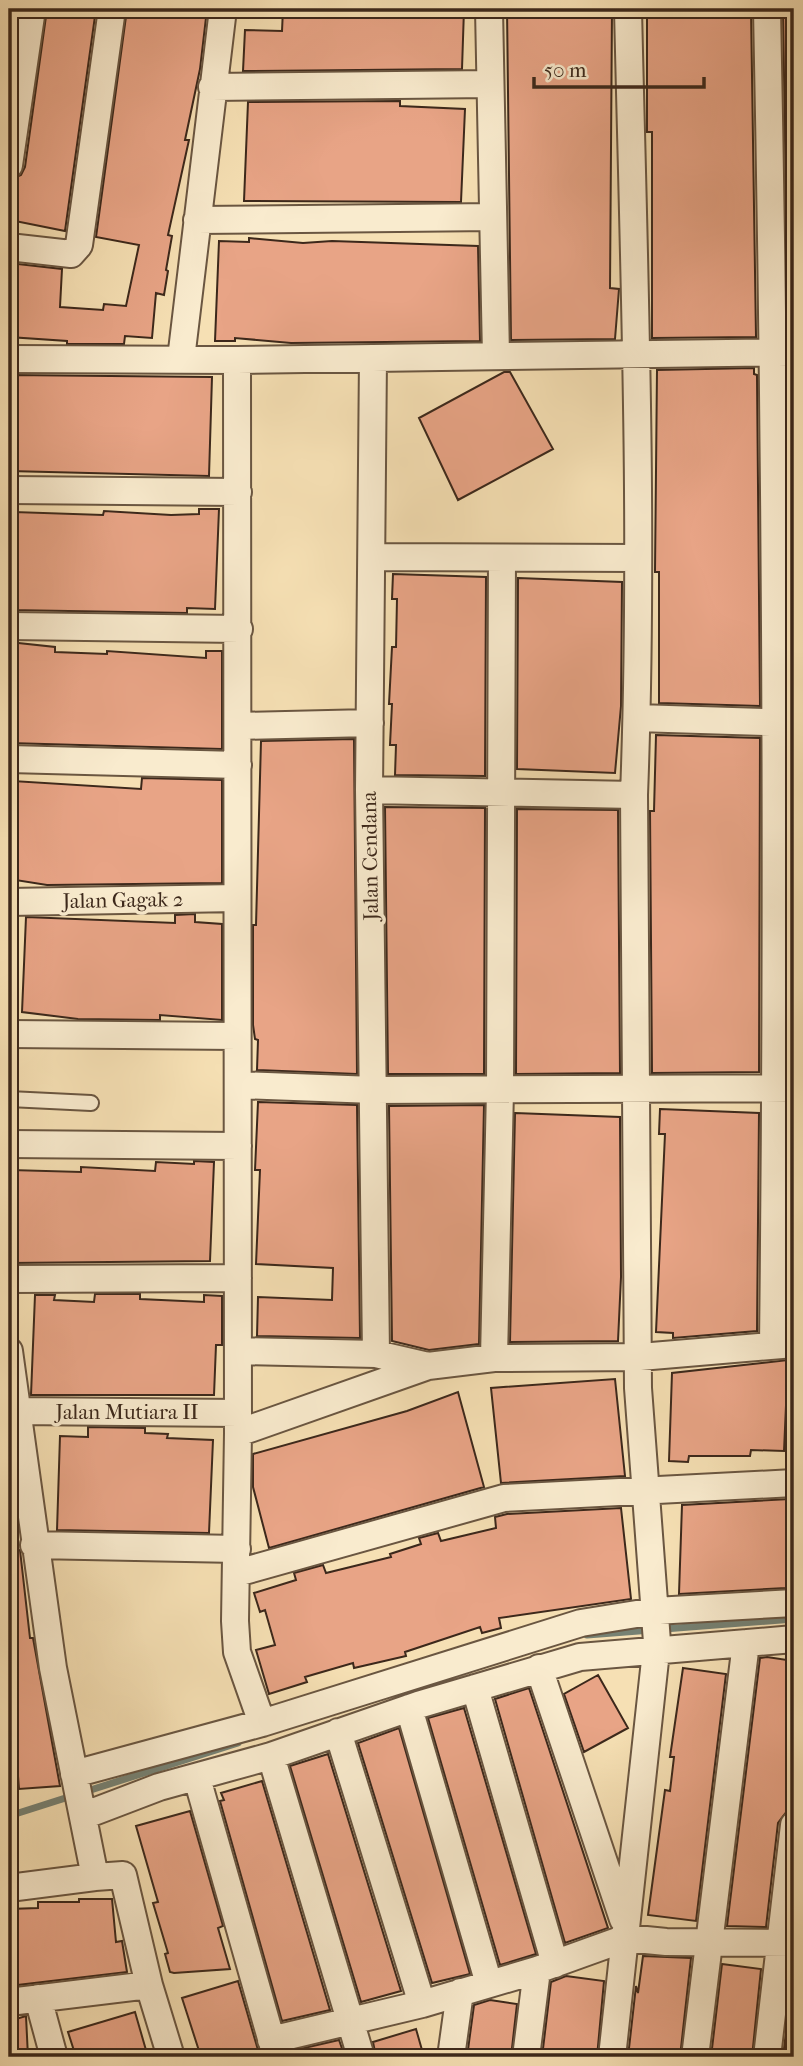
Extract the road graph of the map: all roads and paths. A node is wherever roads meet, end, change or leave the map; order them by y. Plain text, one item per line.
1 (32, 9) edge
2 (112, 9) edge
3 (223, 9) edge
4 (489, 9) edge
5 (628, 9) edge
6 (767, 9) edge
7 (490, 84) junction
8 (212, 87) junction
9 (9, 165) edge
10 (493, 217) junction
11 (197, 220) junction
12 (9, 247) edge
13 (784, 352) edge
14 (636, 354) junction
15 (496, 356) junction
16 (373, 358) junction
17 (9, 359) edge
18 (181, 359) junction
19 (237, 360) junction
20 (9, 490) edge
21 (238, 492) junction
22 (372, 557) junction
23 (502, 558) junction
24 (637, 558) junction
25 (9, 626) edge
26 (239, 629) junction
27 (637, 718) junction
28 (784, 722) edge
29 (370, 723) junction
30 (238, 726) junction
31 (9, 759) edge
32 (238, 765) junction
33 (369, 790) junction
34 (499, 793) junction
35 (634, 795) junction
36 (237, 898) junction
37 (9, 902) edge
38 (9, 1034) edge
39 (237, 1036) junction
40 (237, 1085) junction
41 (638, 1087) junction
42 (785, 1088) edge
43 (374, 1090) junction
44 (500, 1090) junction
45 (9, 1099) edge
46 (92, 1103) dead end
47 (9, 1144) edge
48 (238, 1146) junction
49 (238, 1278) junction
50 (9, 1279) edge
51 (783, 1345) edge
52 (238, 1350) junction
53 (9, 1351) edge
54 (376, 1354) junction
55 (640, 1357) junction
56 (494, 1358) junction
57 (428, 1366) junction
58 (16, 1411) junction
59 (238, 1423) junction
60 (794, 1483) edge
61 (645, 1493) junction
62 (34, 1545) junction
63 (237, 1561) junction
64 (794, 1603) edge
65 (656, 1631) junction
66 (794, 1639) edge
67 (746, 1643) junction
68 (539, 1668) junction
69 (475, 1689) junction
70 (409, 1708) junction
71 (261, 1723) junction
72 (338, 1732) junction
73 (271, 1756) junction
74 (197, 1778) junction
75 (79, 1796) junction
76 (794, 1825) edge
77 (95, 1877) junction
78 (9, 1888) edge
79 (626, 1933) junction
80 (708, 1943) junction
81 (787, 1944) edge
82 (546, 1967) junction
83 (489, 1984) junction
84 (149, 1985) junction
85 (460, 1993) junction
86 (38, 1998) junction
87 (9, 2003) edge
88 (422, 2004) junction
89 (350, 2021) junction
90 (274, 2049) edge
91 (54, 2057) edge
92 (171, 2057) edge
93 (361, 2057) edge
94 (451, 2057) edge
95 (526, 2057) edge
96 (612, 2057) edge
97 (695, 2057) edge
98 (767, 2057) edge

1 - 9 street
2 - 12 street
3 - 8 street
4 - 7 street
5 - 14 street
6 - 13 street
7 - 8 street
7 - 10 street
8 - 11 street
10 - 11 street
10 - 15 street
11 - 18 street
13 - 14 street
13 - 28 street
14 - 15 street
14 - 24 street
15 - 16 street
16 - 19 street
16 - 22 street, Jalan Cendana
17 - 18 street
18 - 19 street
19 - 21 street
20 - 21 street
21 - 26 street
22 - 23 street
22 - 29 street, Jalan Cendana
23 - 24 street
23 - 34 street
24 - 27 street
25 - 26 street
26 - 30 street
27 - 28 street
27 - 35 street
28 - 42 street
29 - 30 street
29 - 33 street, Jalan Cendana
30 - 32 street
31 - 32 street
32 - 36 street
33 - 34 street
33 - 43 street, Jalan Cendana
34 - 35 street
34 - 44 street
35 - 41 street
36 - 37 street, Jalan Gagak 2
36 - 39 street
38 - 39 street
39 - 40 street
40 - 43 street
40 - 48 street
41 - 42 street
41 - 44 street
41 - 55 street
42 - 51 street
43 - 44 street
43 - 54 street, Jalan Cendana
44 - 56 street
45 - 46 lane
47 - 48 street
48 - 49 street
49 - 50 street
49 - 52 street
51 - 55 street
52 - 54 street
52 - 59 street
53 - 58 street
54 - 57 street
55 - 56 street
55 - 61 street
56 - 57 street
57 - 59 street, Jalan Mutiara II
58 - 59 street, Jalan Mutiara II
58 - 62 street
59 - 63 street
60 - 61 street
61 - 63 street
61 - 65 street
62 - 63 street
62 - 75 street
63 - 71 street
64 - 65 street
65 - 67 street
65 - 68 street
65 - 71 street
65 - 79 street
66 - 67 street
67 - 80 street
68 - 69 street
68 - 79 street
69 - 70 street
69 - 82 street
70 - 72 street
70 - 83 street
71 - 75 street
72 - 73 street
72 - 88 street
73 - 74 street
73 - 89 street
74 - 75 street
74 - 90 street
75 - 77 street
76 - 81 street
77 - 78 street
77 - 84 street
79 - 80 street
79 - 82 street
79 - 96 street
80 - 81 street
80 - 97 street
81 - 98 street
82 - 83 street
82 - 95 street
83 - 85 street
84 - 86 street
84 - 92 street
85 - 88 street
85 - 94 street
86 - 87 street
86 - 91 street
88 - 89 street
89 - 90 street
89 - 93 street

